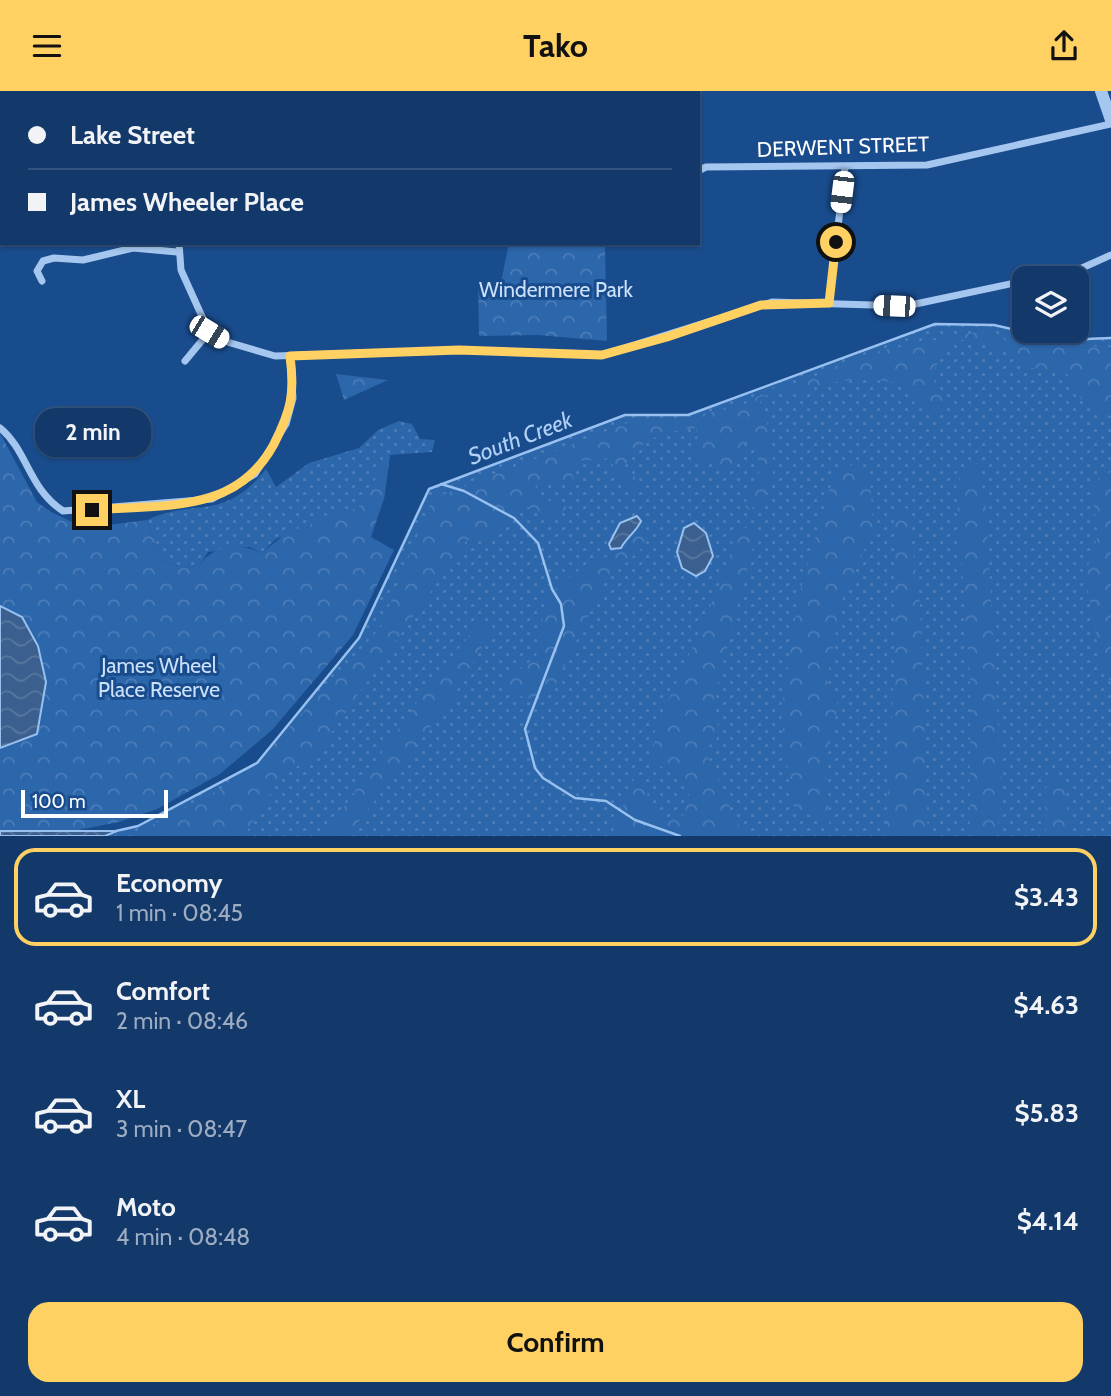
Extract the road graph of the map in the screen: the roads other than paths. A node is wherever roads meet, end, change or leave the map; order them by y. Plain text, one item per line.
1 (1101, 91) edge
2 (1111, 122) edge
3 (845, 167) junction
4 (700, 170) edge
5 (178, 248) edge
6 (1111, 255) edge
7 (1086, 266) edge
8 (42, 281) dead end
9 (1012, 284) edge
10 (829, 303) junction
11 (209, 332) junction
12 (290, 356) junction
13 (185, 361) dead end
14 (0, 428) edge

1 - 2 street
2 - 3 street, DERWENT STREET
3 - 4 street, DERWENT STREET
3 - 10 street
5 - 8 street
5 - 11 street
6 - 7 street
9 - 10 street
10 - 12 street
11 - 12 street
11 - 13 street
12 - 14 street

